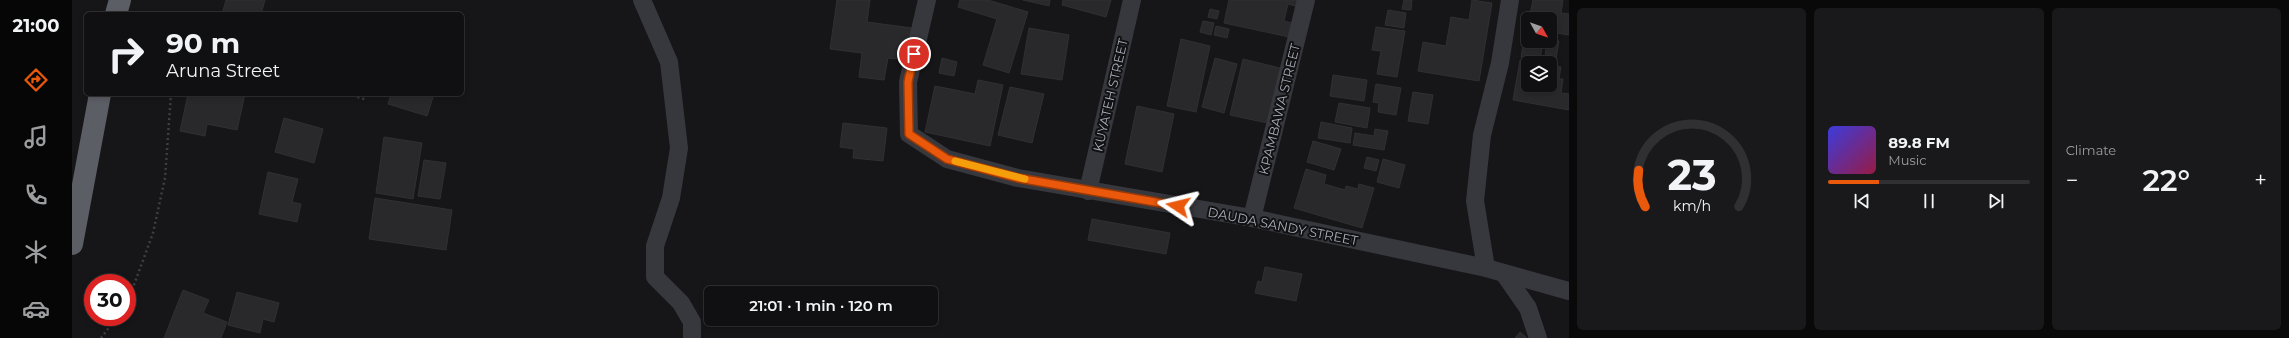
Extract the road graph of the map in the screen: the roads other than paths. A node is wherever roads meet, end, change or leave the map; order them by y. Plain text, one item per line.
1 (120, 0) edge
2 (642, 0) edge
3 (927, 0) edge
4 (1132, 0) edge
5 (1306, 0) edge
6 (1510, 0) edge
7 (117, 12) edge
8 (100, 96) edge
9 (1088, 191) junction
10 (1252, 218) junction
11 (72, 244) edge
12 (1486, 268) junction
13 (1505, 275) junction
14 (1569, 291) edge
15 (692, 338) edge
16 (1538, 338) edge

1 - 7 highway
2 - 15 street
3 - 9 street, DAUDA SANDY STREET
4 - 9 street, KUYATEH STREET
5 - 10 street, KPAMBAWA STREET
6 - 12 street
8 - 11 highway
9 - 10 street, DAUDA SANDY STREET
10 - 12 street, DAUDA SANDY STREET
12 - 13 street, DAUDA SANDY STREET
13 - 14 street, DAUDA SANDY STREET
13 - 16 street

